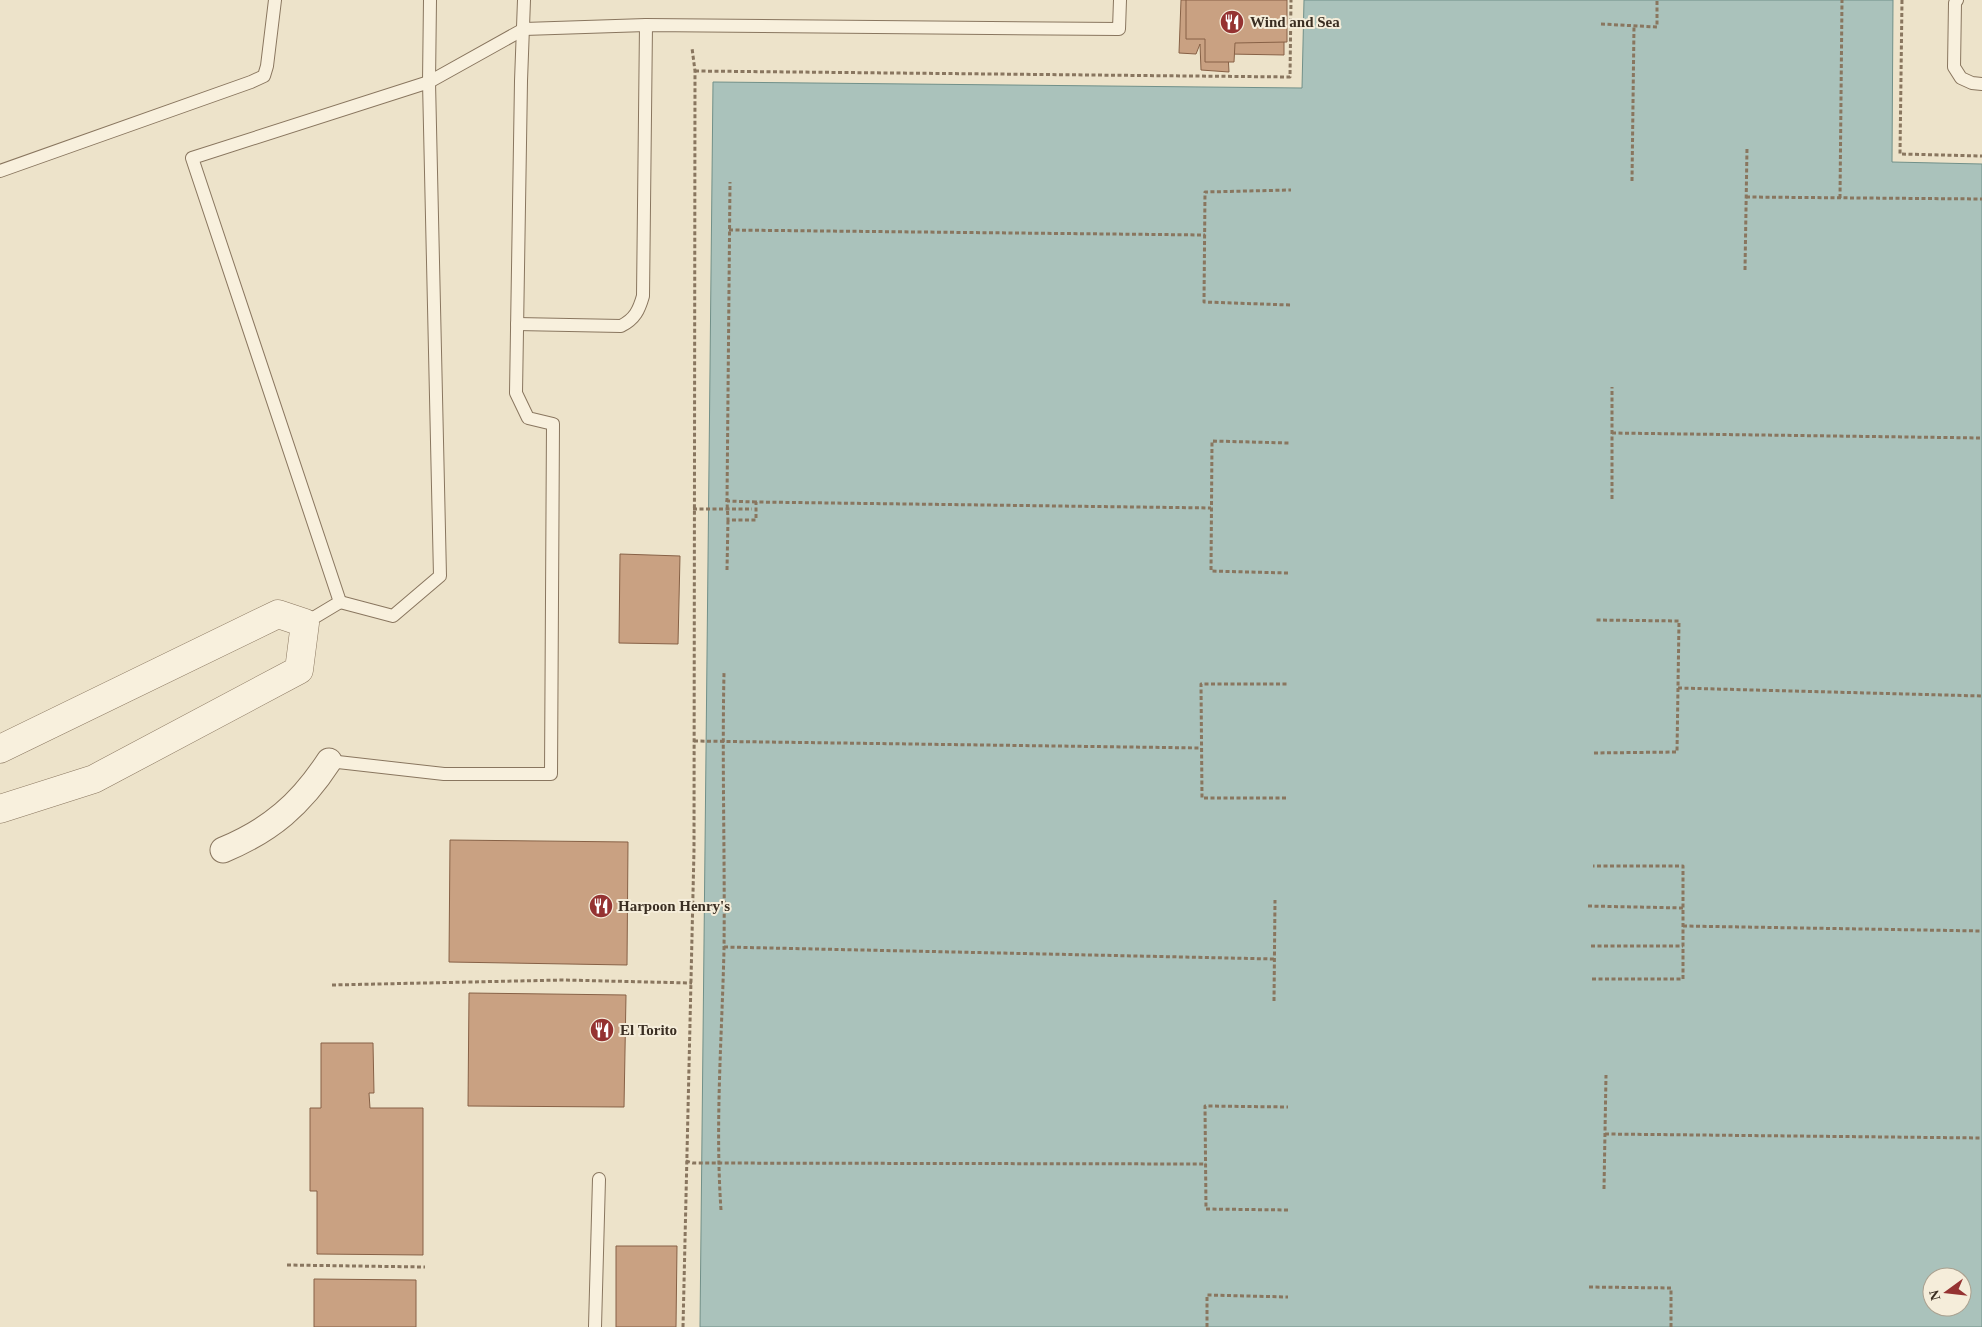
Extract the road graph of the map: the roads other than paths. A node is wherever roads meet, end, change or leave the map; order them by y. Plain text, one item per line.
1 (275, 0) edge
2 (430, 0) edge
3 (524, 0) edge
4 (1120, 0) edge
5 (1957, 0) edge
6 (646, 25) junction
7 (524, 29) junction
8 (428, 82) junction
9 (1982, 84) edge
10 (0, 171) edge
11 (517, 324) junction
12 (340, 602) junction
13 (305, 623) junction
14 (0, 749) edge
15 (329, 761) joint
16 (0, 808) edge
17 (224, 850) dead end
18 (599, 1179) dead end
19 (595, 1327) edge

1 - 10 lane
2 - 8 lane
3 - 7 lane
4 - 6 lane
5 - 9 lane
6 - 7 lane
6 - 11 lane
7 - 8 lane
7 - 11 lane
8 - 12 lane
8 - 12 lane
11 - 15 lane
12 - 13 lane
13 - 14 street
13 - 16 street
15 - 17 street
18 - 19 lane

